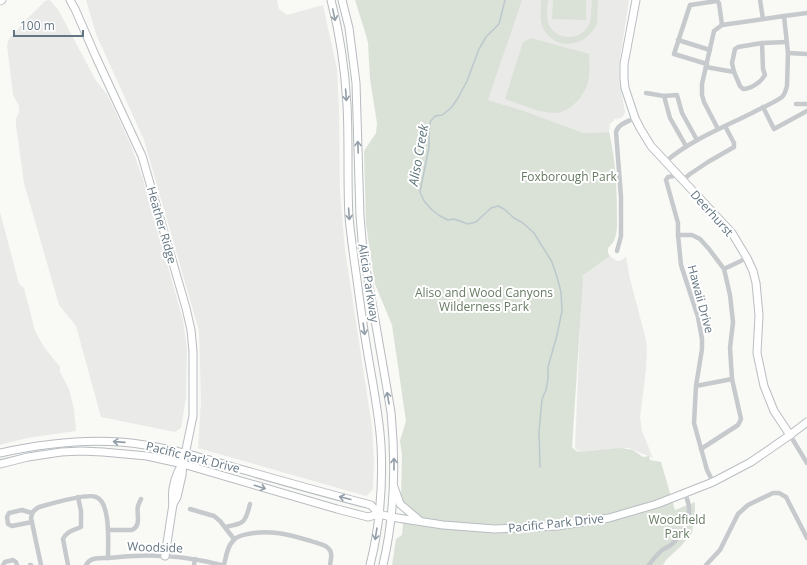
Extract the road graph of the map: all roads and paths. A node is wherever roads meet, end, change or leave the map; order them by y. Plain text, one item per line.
1 (70, 0) edge
2 (330, 0) edge
3 (342, 0) edge
4 (636, 0) edge
5 (760, 0) edge
6 (807, 13) edge
7 (784, 16) junction
8 (763, 19) junction
9 (722, 25) junction
10 (678, 40) junction
11 (787, 42) junction
12 (762, 43) junction
13 (710, 50) junction
14 (788, 53) junction
15 (807, 54) edge
16 (706, 65) junction
17 (734, 72) junction
18 (646, 93) dead end
19 (664, 96) junction
20 (796, 104) dead end
21 (807, 104) edge
22 (763, 107) junction
23 (807, 111) edge
24 (635, 118) junction
25 (724, 126) junction
26 (718, 129) junction
27 (698, 140) junction
28 (686, 146) junction
29 (665, 162) junction
30 (680, 178) junction
31 (678, 236) junction
32 (617, 251) dead end
33 (747, 258) junction
34 (724, 269) junction
35 (732, 379) junction
36 (696, 386) junction
37 (807, 422) edge
38 (790, 435) junction
39 (73, 441) junction
40 (701, 449) junction
41 (0, 453) edge
42 (185, 453) junction
43 (28, 457) junction
44 (807, 463) edge
45 (0, 464) edge
46 (183, 464) junction
47 (713, 482) junction
48 (394, 487) junction
49 (682, 495) junction
50 (78, 497) junction
51 (141, 499) dead end
52 (250, 504) dead end
53 (190, 508) dead end
54 (32, 513) junction
55 (379, 514) junction
56 (391, 516) junction
57 (32, 522) junction
58 (422, 522) junction
59 (225, 527) junction
60 (108, 530) junction
61 (807, 538) edge
62 (234, 539) junction
63 (165, 556) junction
64 (108, 558) junction
65 (195, 559) junction
66 (87, 564) edge
67 (3, 565) edge
68 (17, 565) edge
69 (41, 565) edge
70 (68, 565) edge
71 (194, 565) edge
72 (223, 565) edge
73 (330, 565) edge
74 (370, 565) edge
75 (383, 565) edge
76 (649, 565) edge
77 (706, 565) edge

1 - 42 main road, Heather Ridge
2 -> 55 main road, Alicia Parkway
48 -> 3 main road, Alicia Parkway
4 - 24 main road, Deerhurst
5 - 8 street
6 - 7 street
7 - 8 street
7 - 11 street
8 - 9 street
9 - 10 street
9 - 13 street
10 - 13 street
10 - 16 street
11 - 12 street
11 - 14 street
12 - 17 street
12 - 17 street
13 - 16 street
14 - 15 street
14 - 22 street
16 - 17 street
16 - 26 street
18 - 19 street
19 - 27 street
19 - 28 street
20 - 21 street
22 - 23 street
22 - 25 street
24 - 29 main road, Deerhurst
24 - 32 street
25 - 26 street
25 - 30 street
26 - 27 street
27 - 28 street
28 - 29 street
29 - 30 main road, Deerhurst
30 - 31 street, Hawaii Drive
30 - 33 main road, Deerhurst
31 - 34 street
31 - 36 street, Hawaii Drive
33 - 34 street
33 - 38 main road, Deerhurst
34 - 35 street
35 - 36 street
35 - 40 street
36 - 40 street, Hawaii Drive
37 - 38 main road, Pacific Park Drive
38 - 44 street
38 - 47 main road, Pacific Park Drive
39 - 41 main road, Pacific Park Drive
42 -> 39 main road, Pacific Park Drive
39 - 43 main road
40 - 47 street, Hawaii Drive
42 - 46 main road, Heather Ridge
55 -> 42 main road, Pacific Park Drive
43 - 45 main road, Pacific Park Drive
43 - 46 main road, Pacific Park Drive
46 -> 55 main road, Pacific Park Drive
46 - 63 main road, Heather Ridge
47 - 49 main road, Pacific Park Drive
48 - 56 main road, Alicia Parkway
48 - 58 main road
49 - 58 main road, Pacific Park Drive
49 - 76 street
50 - 54 street
50 - 60 street
50 - 70 street
51 - 60 street
52 - 59 street
53 - 59 street
54 - 57 street
54 - 57 street
55 - 56 main road, Pacific Park Drive
55 -> 74 main road, Alicia Parkway
56 - 58 main road, Pacific Park Drive
56 - 75 main road, Alicia Parkway
57 - 69 street
59 - 62 street
60 - 64 street
61 - 77 street
62 - 72 street
62 - 73 street
63 - 64 street, Woodside
63 - 65 street, Woodside
64 - 66 street, Woodside
65 - 71 street
65 - 72 street, Woodside
67 - 68 street

